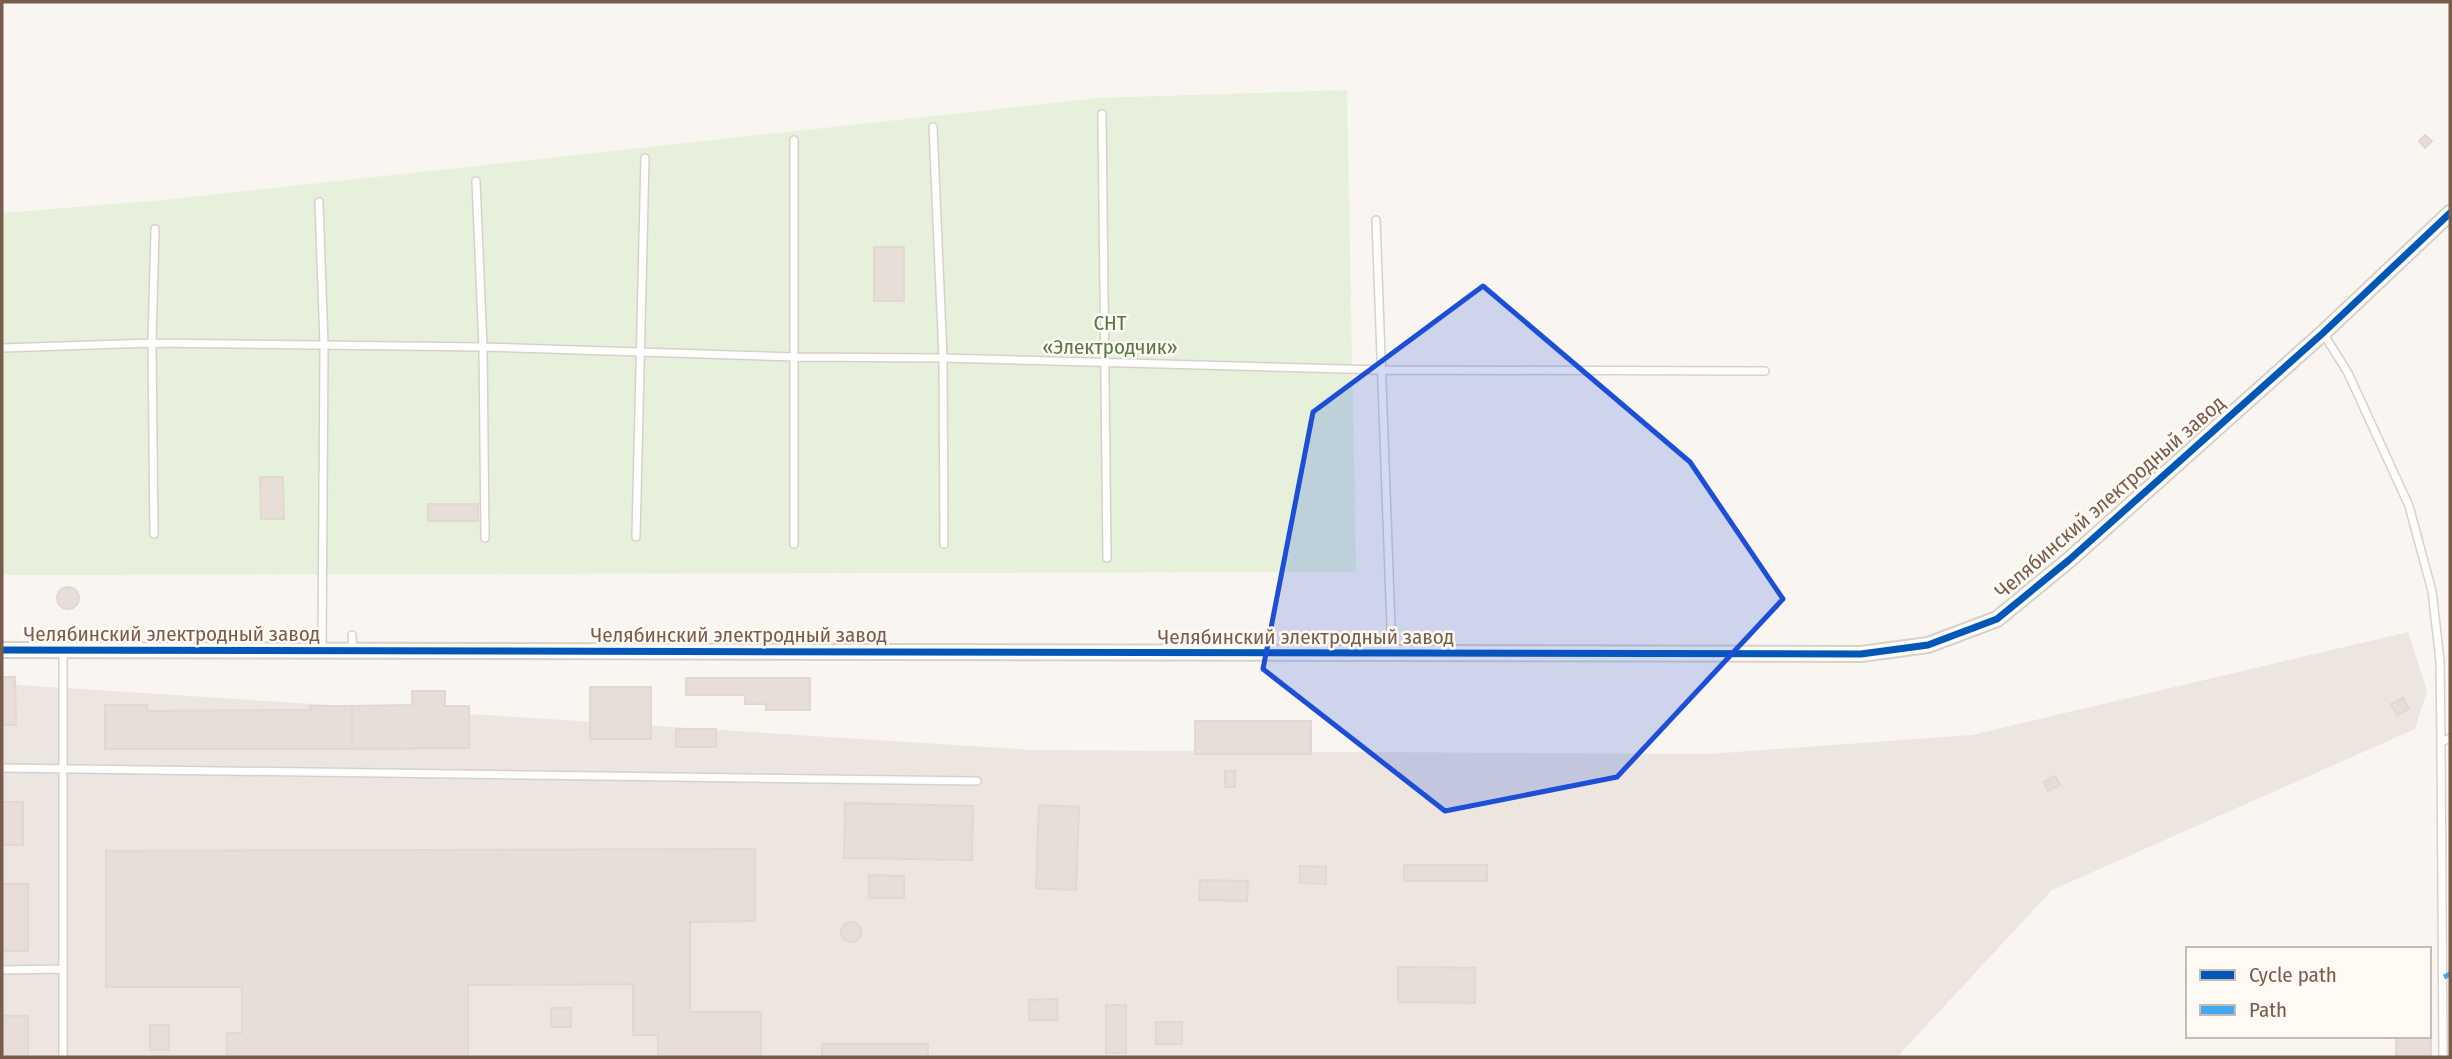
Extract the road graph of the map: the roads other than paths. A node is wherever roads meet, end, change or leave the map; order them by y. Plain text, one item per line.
1 (1102, 114) dead end
2 (933, 127) dead end
3 (794, 140) dead end
4 (645, 158) dead end
5 (476, 181) dead end
6 (319, 202) dead end
7 (2450, 213) edge
8 (1376, 220) dead end
9 (155, 229) dead end
10 (2323, 332) junction
11 (152, 343) junction
12 (324, 345) junction
13 (483, 347) junction
14 (2, 348) edge
15 (641, 352) junction
16 (796, 357) junction
17 (943, 358) junction
18 (1104, 362) junction
19 (1381, 370) junction
20 (1765, 371) dead end
21 (154, 534) dead end
22 (636, 537) dead end
23 (485, 538) dead end
24 (794, 544) dead end
25 (944, 544) dead end
26 (1107, 558) dead end
27 (352, 635) dead end
28 (2, 650) edge
29 (63, 650) junction
30 (322, 652) junction
31 (353, 652) junction
32 (1392, 655) junction
33 (2450, 738) edge
34 (2441, 742) junction
35 (2, 768) edge
36 (63, 770) junction
37 (977, 781) dead end
38 (63, 969) junction
39 (2, 970) edge
40 (63, 1057) edge
41 (2443, 1057) edge

1 - 18 lane
2 - 17 lane
3 - 16 lane
4 - 15 lane
5 - 13 lane
6 - 12 lane
7 - 10 street, Челябинский электродный завод
8 - 19 lane
9 - 11 lane
10 - 32 street, Челябинский электродный завод
10 - 34 lane
11 - 12 lane
11 - 14 lane
11 - 21 lane
12 - 13 lane
12 - 30 lane
13 - 15 lane
13 - 23 lane
15 - 16 lane
15 - 22 lane
16 - 17 lane
16 - 24 lane
17 - 18 lane
17 - 25 lane
18 - 19 lane
18 - 26 lane
19 - 20 lane
19 - 32 lane
27 - 31 lane
28 - 29 street, Челябинский электродный завод
29 - 30 street, Челябинский электродный завод
29 - 36 lane
30 - 31 street, Челябинский электродный завод
31 - 32 street, Челябинский электродный завод
33 - 34 lane
34 - 41 lane
35 - 36 lane
36 - 37 lane
36 - 38 lane
38 - 39 lane
38 - 40 lane

